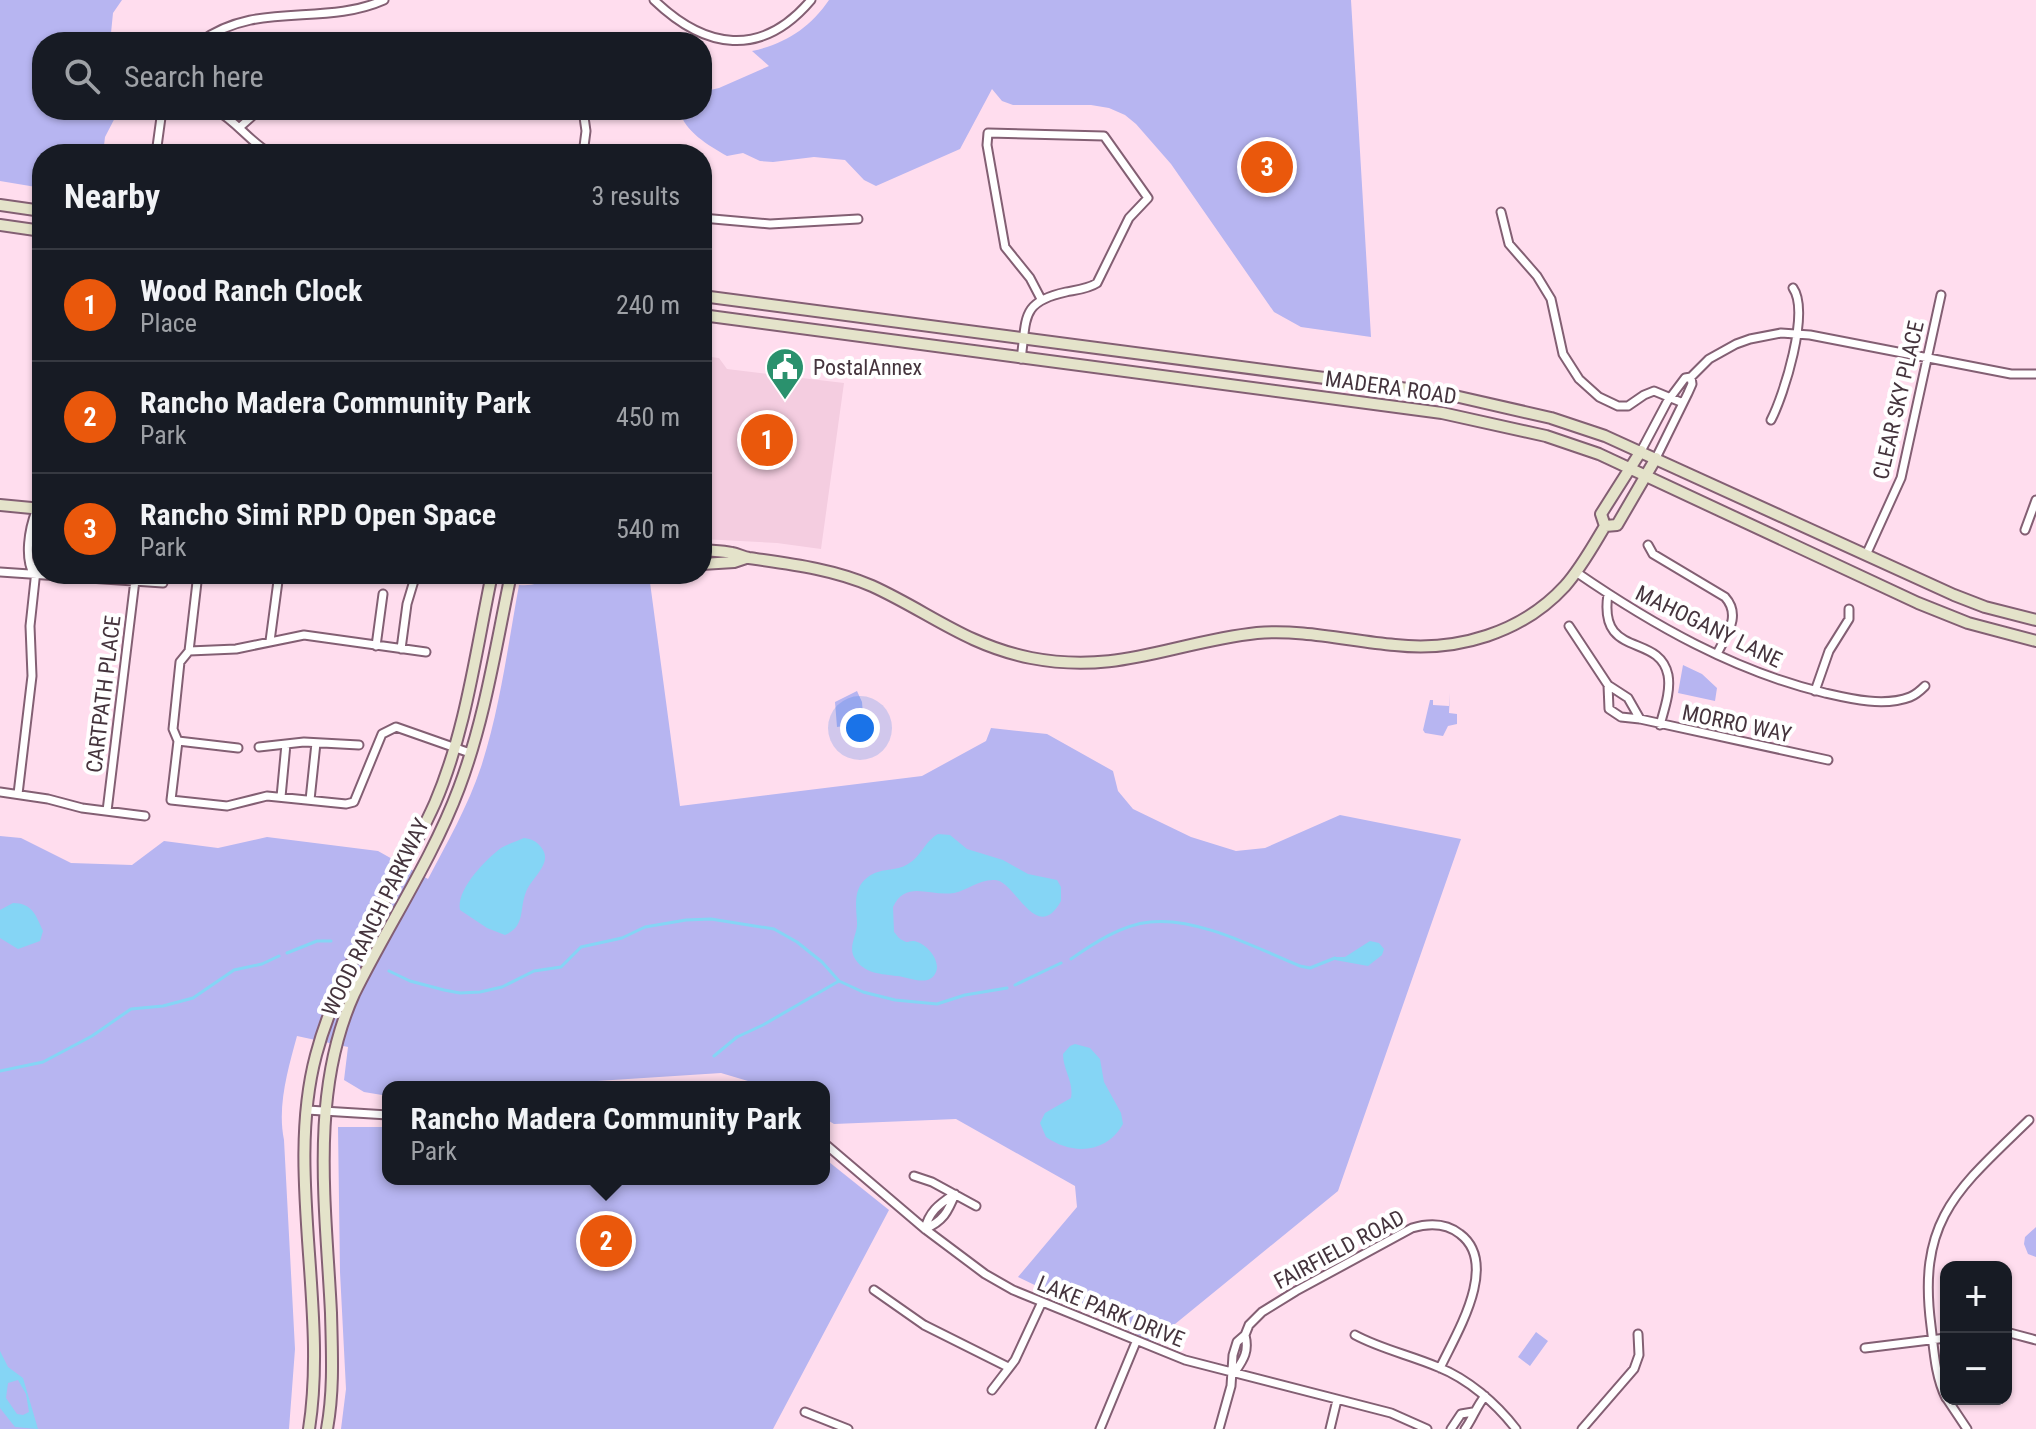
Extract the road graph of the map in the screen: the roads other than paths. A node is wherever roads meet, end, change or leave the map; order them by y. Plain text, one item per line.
1 (384, 0) edge
2 (654, 0) edge
3 (811, 0) edge
4 (215, 32) edge
5 (694, 32) edge
6 (712, 38) edge
7 (161, 120) edge
8 (230, 120) edge
9 (248, 120) edge
10 (584, 120) edge
11 (240, 127) junction
12 (157, 144) edge
13 (260, 144) edge
14 (584, 144) edge
15 (0, 205) edge
16 (32, 210) edge
17 (1501, 212) dead end
18 (712, 219) edge
19 (858, 219) dead end
20 (0, 225) edge
21 (32, 230) edge
22 (1793, 288) dead end
23 (1941, 295) dead end
24 (712, 297) edge
25 (1041, 299) junction
26 (712, 316) edge
27 (1797, 333) junction
28 (1024, 340) junction
29 (1928, 358) junction
30 (1021, 359) junction
31 (2036, 374) edge
32 (1691, 377) junction
33 (1671, 397) junction
34 (1683, 403) junction
35 (1771, 420) dead end
36 (1641, 451) junction
37 (1656, 458) junction
38 (1631, 467) junction
39 (1646, 474) junction
40 (2036, 500) edge
41 (0, 505) edge
42 (32, 508) edge
43 (32, 521) edge
44 (1605, 526) junction
45 (2025, 530) dead end
46 (1648, 545) dead end
47 (712, 551) edge
48 (1866, 555) junction
49 (746, 558) junction
50 (712, 563) edge
51 (0, 572) edge
52 (32, 572) edge
53 (1576, 572) junction
54 (32, 575) edge
55 (33, 584) edge
56 (135, 584) edge
57 (197, 584) edge
58 (278, 584) edge
59 (413, 584) edge
60 (490, 584) edge
61 (509, 584) edge
62 (383, 594) dead end
63 (1608, 594) junction
64 (1849, 609) dead end
65 (2036, 620) edge
66 (1569, 626) dead end
67 (270, 641) junction
68 (2036, 641) edge
69 (376, 646) junction
70 (401, 649) junction
71 (189, 651) junction
72 (426, 652) dead end
73 (1717, 654) junction
74 (1608, 685) junction
75 (1925, 686) dead end
76 (1815, 691) junction
77 (1640, 719) junction
78 (1660, 725) junction
79 (178, 741) junction
80 (316, 743) junction
81 (286, 744) junction
82 (359, 745) dead end
83 (259, 747) dead end
84 (454, 747) junction
85 (238, 748) dead end
86 (470, 753) junction
87 (1828, 760) dead end
88 (0, 792) edge
89 (18, 794) junction
90 (281, 797) junction
91 (310, 800) junction
92 (107, 811) junction
93 (145, 816) dead end
94 (307, 1110) junction
95 (325, 1110) junction
96 (382, 1115) edge
97 (2029, 1120) dead end
98 (830, 1148) edge
99 (914, 1176) dead end
100 (955, 1194) junction
101 (976, 1206) dead end
102 (925, 1229) junction
103 (874, 1290) dead end
104 (1041, 1304) junction
105 (2010, 1333) edge
106 (1638, 1334) dead end
107 (1355, 1335) dead end
108 (1940, 1338) edge
109 (1932, 1339) junction
110 (2036, 1340) edge
111 (1136, 1342) junction
112 (1865, 1348) dead end
113 (1008, 1367) junction
114 (1440, 1368) junction
115 (1233, 1374) junction
116 (1940, 1380) edge
117 (992, 1390) dead end
118 (1485, 1396) junction
119 (1337, 1400) junction
120 (1951, 1405) edge
121 (805, 1412) dead end
122 (1473, 1412) junction
123 (309, 1429) edge
124 (327, 1429) edge
125 (848, 1429) edge
126 (1100, 1429) edge
127 (1219, 1429) edge
128 (1330, 1429) edge
129 (1427, 1429) edge
130 (1451, 1429) edge
131 (1465, 1429) edge
132 (1516, 1429) edge
133 (1582, 1429) edge
134 (1967, 1429) edge

1 - 4 street
2 - 5 street
3 - 6 street
7 - 12 street
8 - 11 street
9 - 11 street
10 - 14 street
11 - 13 street
15 - 16 main road
17 - 33 street
18 - 19 street
20 - 21 main road
22 - 27 street
23 - 29 street, CLEAR SKY PLACE
24 - 28 main road, MADERA ROAD
25 - 25 street
25 - 28 street
26 - 30 main road, MADERA ROAD
27 - 29 street
27 - 32 street
27 - 35 street
28 - 30 street
28 - 36 main road, MADERA ROAD
29 - 31 street
29 - 48 street, CLEAR SKY PLACE
30 - 38 main road, MADERA ROAD
32 - 33 street
32 - 34 street
33 - 34 street
33 - 36 street
34 - 37 street
36 - 37 main road, MADERA ROAD
36 - 38 main road
37 - 39 main road
37 - 48 main road, MADERA ROAD
38 - 39 main road, MADERA ROAD
38 - 44 main road
39 - 44 main road
39 - 68 main road, MADERA ROAD
40 - 45 street
41 - 42 main road
43 - 52 street
44 - 53 main road
46 - 73 street
47 - 49 main road
48 - 65 main road, MADERA ROAD
49 - 50 main road
49 - 53 main road
51 - 54 street
53 - 63 street, MAHOGANY LANE
55 - 89 street
56 - 92 street, CARTPATH PLACE
57 - 71 street
58 - 67 street
59 - 70 street
60 - 84 main road, WOOD RANCH PARKWAY
61 - 86 main road, WOOD RANCH PARKWAY
62 - 69 street
63 - 73 street, MAHOGANY LANE
63 - 78 street
64 - 76 street
66 - 74 street, MORRO WAY
67 - 69 street
67 - 71 street
69 - 70 street
70 - 72 street
71 - 79 street
73 - 76 street, MAHOGANY LANE
74 - 77 street, MORRO WAY
74 - 77 street, MORRO WAY
75 - 76 street, MAHOGANY LANE
77 - 78 street, MORRO WAY
78 - 87 street, MORRO WAY
79 - 85 street
79 - 90 street
80 - 81 street
80 - 82 street
80 - 91 street
81 - 83 street
81 - 90 street
84 - 86 street
84 - 91 street
84 - 94 main road, WOOD RANCH PARKWAY
86 - 95 main road, WOOD RANCH PARKWAY
88 - 89 street
89 - 92 street
90 - 91 street
92 - 93 street
94 - 95 street
94 - 123 main road, WOOD RANCH PARKWAY
95 - 96 street
95 - 124 main road, WOOD RANCH PARKWAY
97 - 109 street
98 - 102 street, LAKE PARK DRIVE
99 - 100 street
100 - 101 street
100 - 102 street
102 - 104 street, LAKE PARK DRIVE
103 - 113 street
104 - 111 street, LAKE PARK DRIVE
104 - 113 street
105 - 110 street
106 - 133 street
107 - 114 street
108 - 109 street
109 - 112 street
109 - 116 street
111 - 115 street, LAKE PARK DRIVE
111 - 126 street
113 - 117 street
114 - 115 street, FAIRFIELD ROAD
114 - 118 street
115 - 119 street, LAKE PARK DRIVE
115 - 127 street, FAIRFIELD ROAD
118 - 122 street
118 - 132 street
119 - 128 street
119 - 129 street, LAKE PARK DRIVE
120 - 134 street
121 - 125 street
122 - 130 street
122 - 131 street

